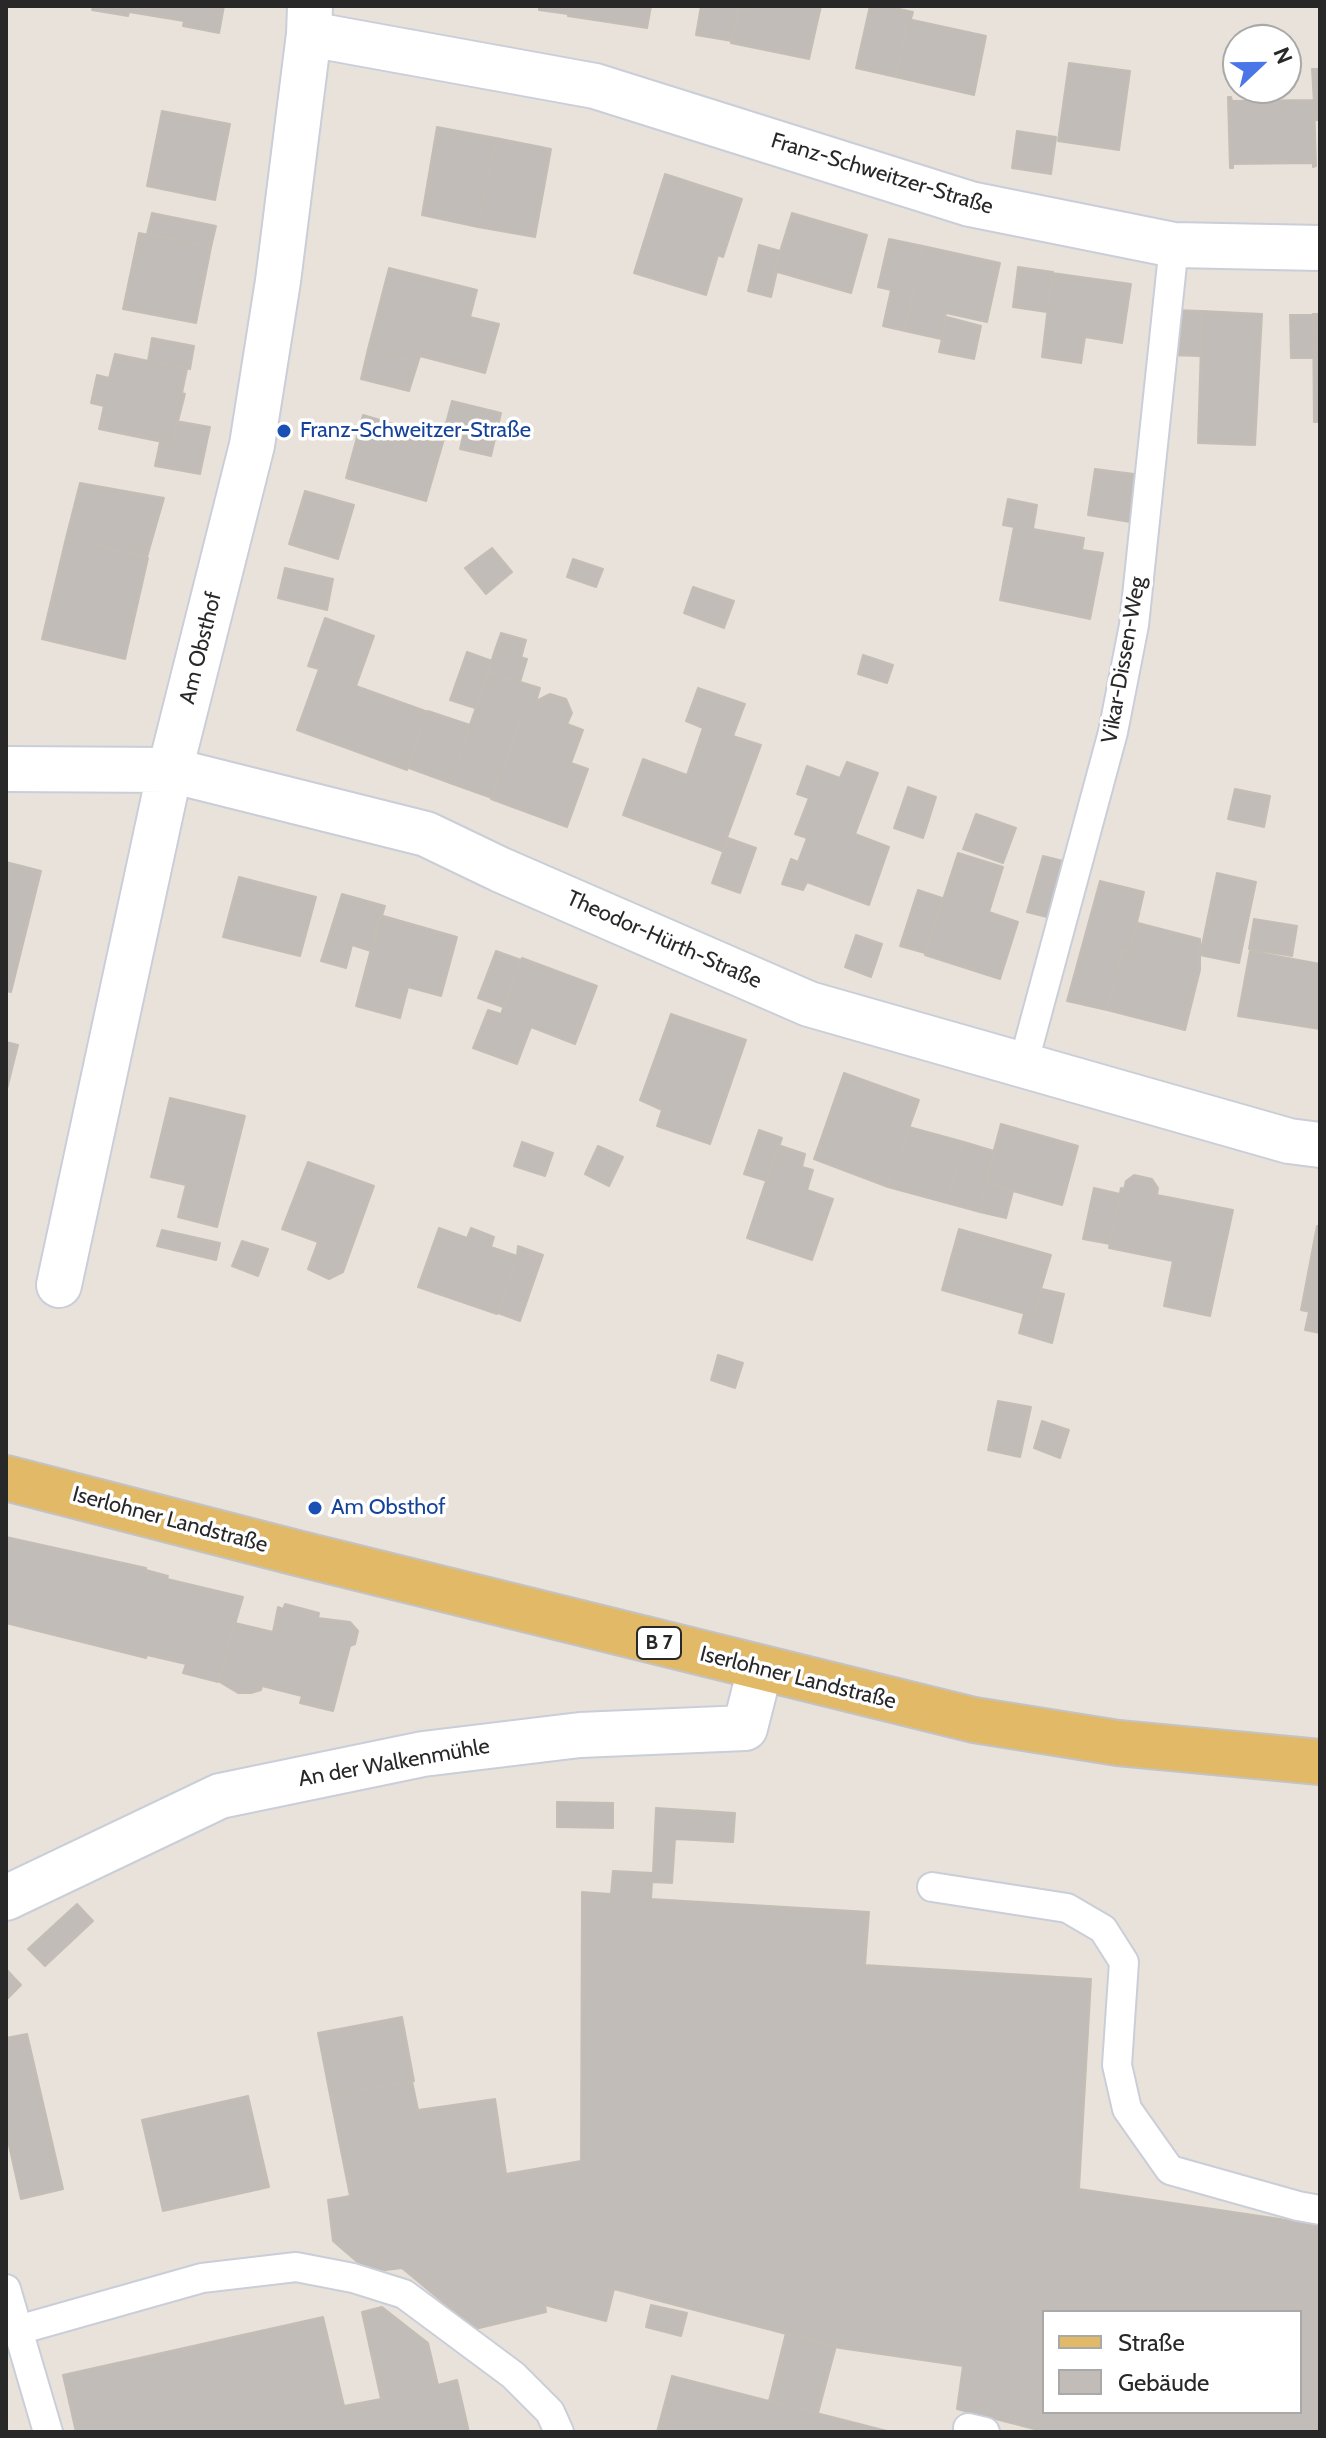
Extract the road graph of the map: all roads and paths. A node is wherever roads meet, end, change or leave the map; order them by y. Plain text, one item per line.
1 (309, 20) edge
2 (1174, 245) junction
3 (1320, 248) edge
4 (6, 769) edge
5 (170, 770) junction
6 (1023, 1065) junction
7 (1320, 1145) edge
8 (59, 1285) dead end
9 (6, 1478) edge
10 (760, 1669) junction
11 (1320, 1762) edge
12 (932, 1887) dead end
13 (6, 1898) edge
14 (1320, 2210) edge
15 (6, 2289) edge
16 (18, 2330) junction
17 (48, 2432) edge
18 (559, 2432) edge

1 - 2 street, Franz-Schweitzer-Straße
1 - 5 street, Am Obsthof
2 - 3 street, Franz-Schweitzer-Straße
2 - 6 lane, Vikar-Dissen-Weg
4 - 5 street, Theodor-Hürth-Straße
5 - 6 street, Theodor-Hürth-Straße
5 - 8 street, Am Obsthof
6 - 7 street, Theodor-Hürth-Straße
9 - 10 main road, Iserlohner Landstraße / B 7
10 - 11 main road, Iserlohner Landstraße / B 7
10 - 13 street, An der Walkenmühle
12 - 14 lane
15 - 16 lane
16 - 17 lane
16 - 18 lane

